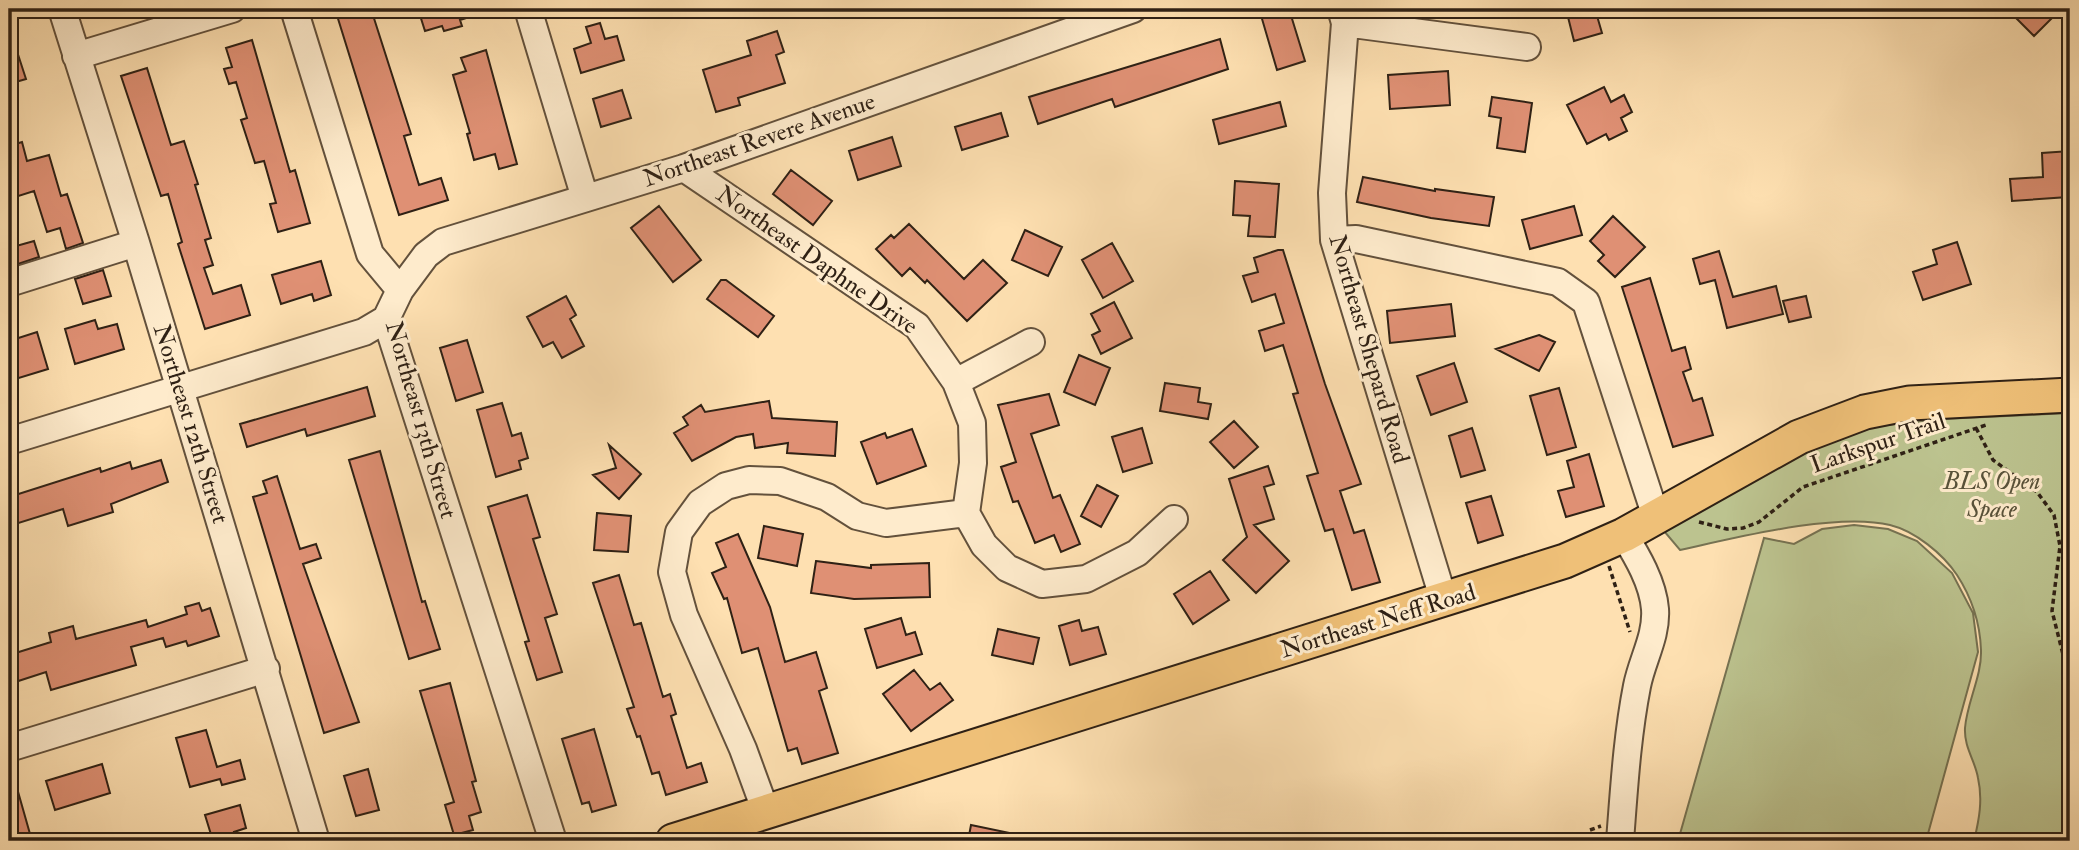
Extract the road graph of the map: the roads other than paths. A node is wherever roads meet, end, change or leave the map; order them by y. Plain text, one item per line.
1 (62, 9) edge
2 (232, 9) edge
3 (294, 9) edge
4 (528, 9) edge
5 (1133, 9) edge
6 (1343, 16) edge
7 (1527, 47) dead end
8 (76, 56) junction
9 (684, 168) junction
10 (585, 198) junction
11 (1334, 240) junction
12 (136, 243) junction
13 (9, 283) edge
14 (400, 290) junction
15 (386, 319) junction
16 (1031, 342) dead end
17 (956, 382) junction
18 (179, 389) junction
19 (2070, 396) edge
20 (9, 441) edge
21 (966, 513) junction
22 (1656, 517) junction
23 (1174, 519) dead end
24 (1624, 535) junction
25 (1444, 601) junction
26 (266, 669) junction
27 (9, 748) edge
28 (766, 812) junction
29 (684, 840) edge
30 (316, 841) edge
31 (553, 841) edge
32 (1620, 841) edge

1 - 8 street, Northeast 12th Street
2 - 8 street
3 - 14 street, Northeast 13th Street
4 - 10 street
5 - 9 street, Northeast Revere Avenue
6 - 7 street
6 - 11 street, Northeast Shepard Road
8 - 12 street, Northeast 12th Street
9 - 10 street, Northeast Revere Avenue
9 - 17 street, Northeast Daphne Drive
10 - 14 street, Northeast Revere Avenue
11 - 22 street
11 - 25 street, Northeast Shepard Road
12 - 13 street
12 - 18 street, Northeast 12th Street
14 - 15 street, Northeast 13th Street
15 - 18 street
15 - 31 street, Northeast 13th Street
16 - 17 street
17 - 21 street, Northeast Daphne Drive
18 - 20 street
18 - 26 street, Northeast 12th Street
19 - 22 main road, Northeast Neff Road
21 - 23 street
21 - 28 street
22 - 24 main road, Northeast Neff Road
24 - 25 main road, Northeast Neff Road
24 - 32 street
25 - 28 main road, Northeast Neff Road
26 - 27 street
26 - 30 street, Northeast 12th Street
28 - 29 main road, Northeast Neff Road

